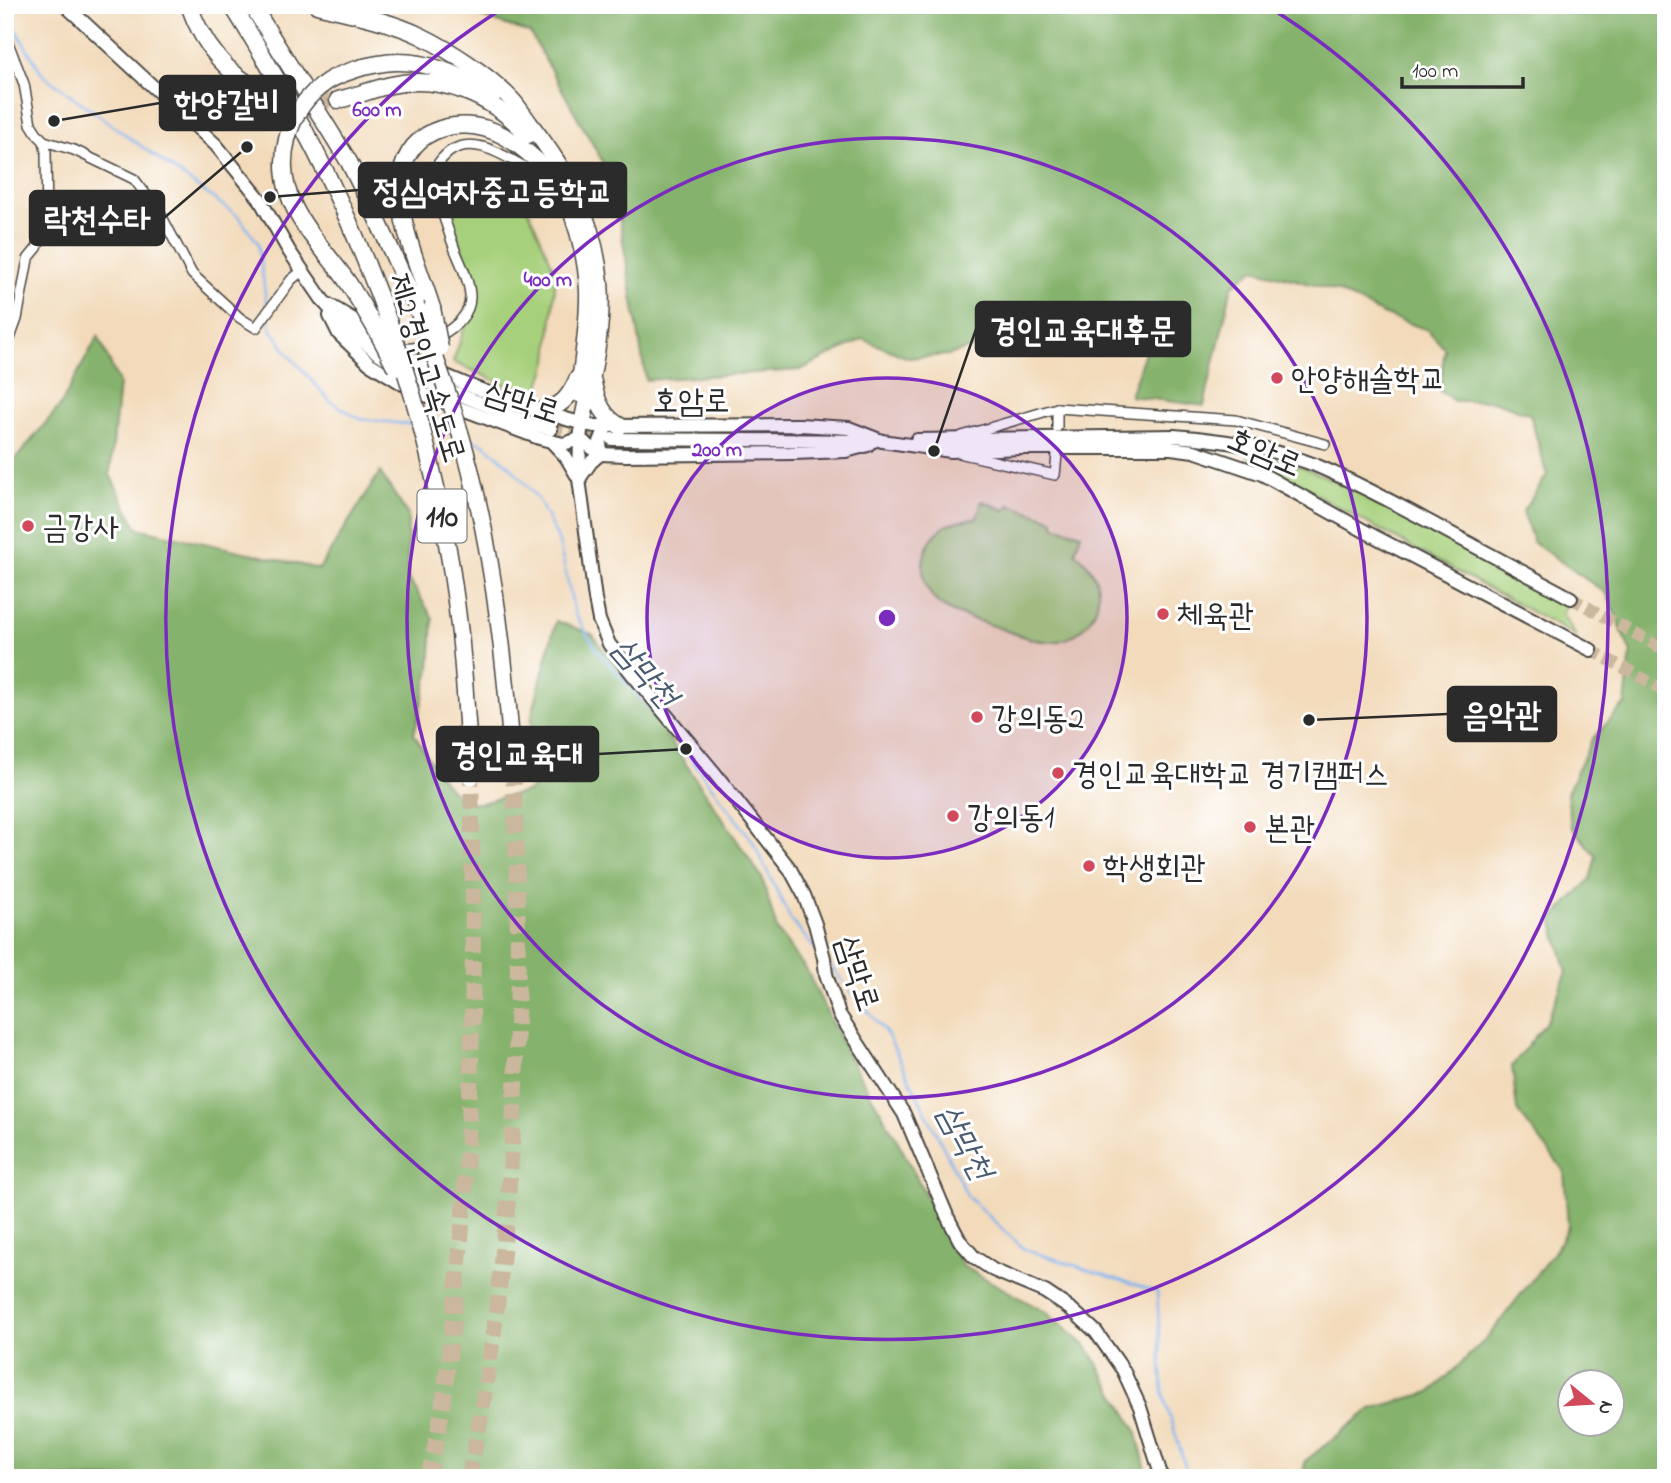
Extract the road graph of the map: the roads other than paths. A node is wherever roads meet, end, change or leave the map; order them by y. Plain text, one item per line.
1 (65, 5) edge
2 (189, 5) edge
3 (232, 5) edge
4 (252, 5) edge
5 (317, 5) edge
6 (5, 35) edge
7 (266, 93) tunnel mouth
8 (338, 100) tunnel mouth
9 (528, 121) junction
10 (44, 141) junction
11 (523, 166) dead end
12 (556, 179) junction
13 (302, 271) junction
14 (324, 302) junction
15 (424, 306) junction
16 (387, 344) junction
17 (5, 346) edge
18 (587, 369) junction
19 (1057, 408) junction
20 (540, 411) junction
21 (419, 414) junction
22 (557, 416) junction
23 (1057, 427) dead end
24 (613, 431) junction
25 (581, 432) junction
26 (552, 436) junction
27 (538, 438) junction
28 (882, 441) junction
29 (1325, 444) dead end
30 (951, 445) junction
31 (601, 454) junction
32 (1057, 455) dead end
33 (579, 479) junction
34 (1571, 598) tunnel mouth
35 (1591, 649) tunnel mouth
36 (513, 769) tunnel mouth
37 (471, 777) tunnel mouth
38 (1162, 1478) edge

1 - 13 main road, 삼막로
2 - 7 highway
3 - 21 highway, 제2경인고속도로 / 110, bridge
4 - 15 highway, 제2경인고속도로 / 110
5 - 9 highway
6 - 10 street
8 - 12 highway
9 - 18 highway
9 - 21 highway, bridge
10 - 13 street
10 - 17 street
11 - 16 street
12 - 15 highway
12 - 18 highway
13 - 14 main road, 삼막로
14 - 16 main road, 삼막로
14 - 26 main road, 삼막로
14 - 27 main road, 삼막로
15 - 36 highway, 제2경인고속도로 / 110, bridge
16 - 20 main road, 삼막로
18 - 20 highway
18 - 24 highway
18 - 25 highway
19 - 23 street
19 - 29 street
19 - 30 street
20 - 22 main road, 삼막로
21 - 37 highway, 제2경인고속도로 / 110, bridge
22 - 25 main road, 삼막로
22 - 27 main road
24 - 25 main road, 호암로
24 - 28 main road, 호암로
24 - 31 main road
25 - 26 main road, 삼막로
25 - 31 main road
25 - 33 main road, 삼막로
26 - 27 main road, 삼막로
26 - 33 main road
28 - 30 main road, 호암로
28 - 31 main road, 호암로
30 - 32 street
30 - 34 main road, 호암로
30 - 35 main road, 호암로
31 - 33 main road
33 - 38 main road, 삼막로

